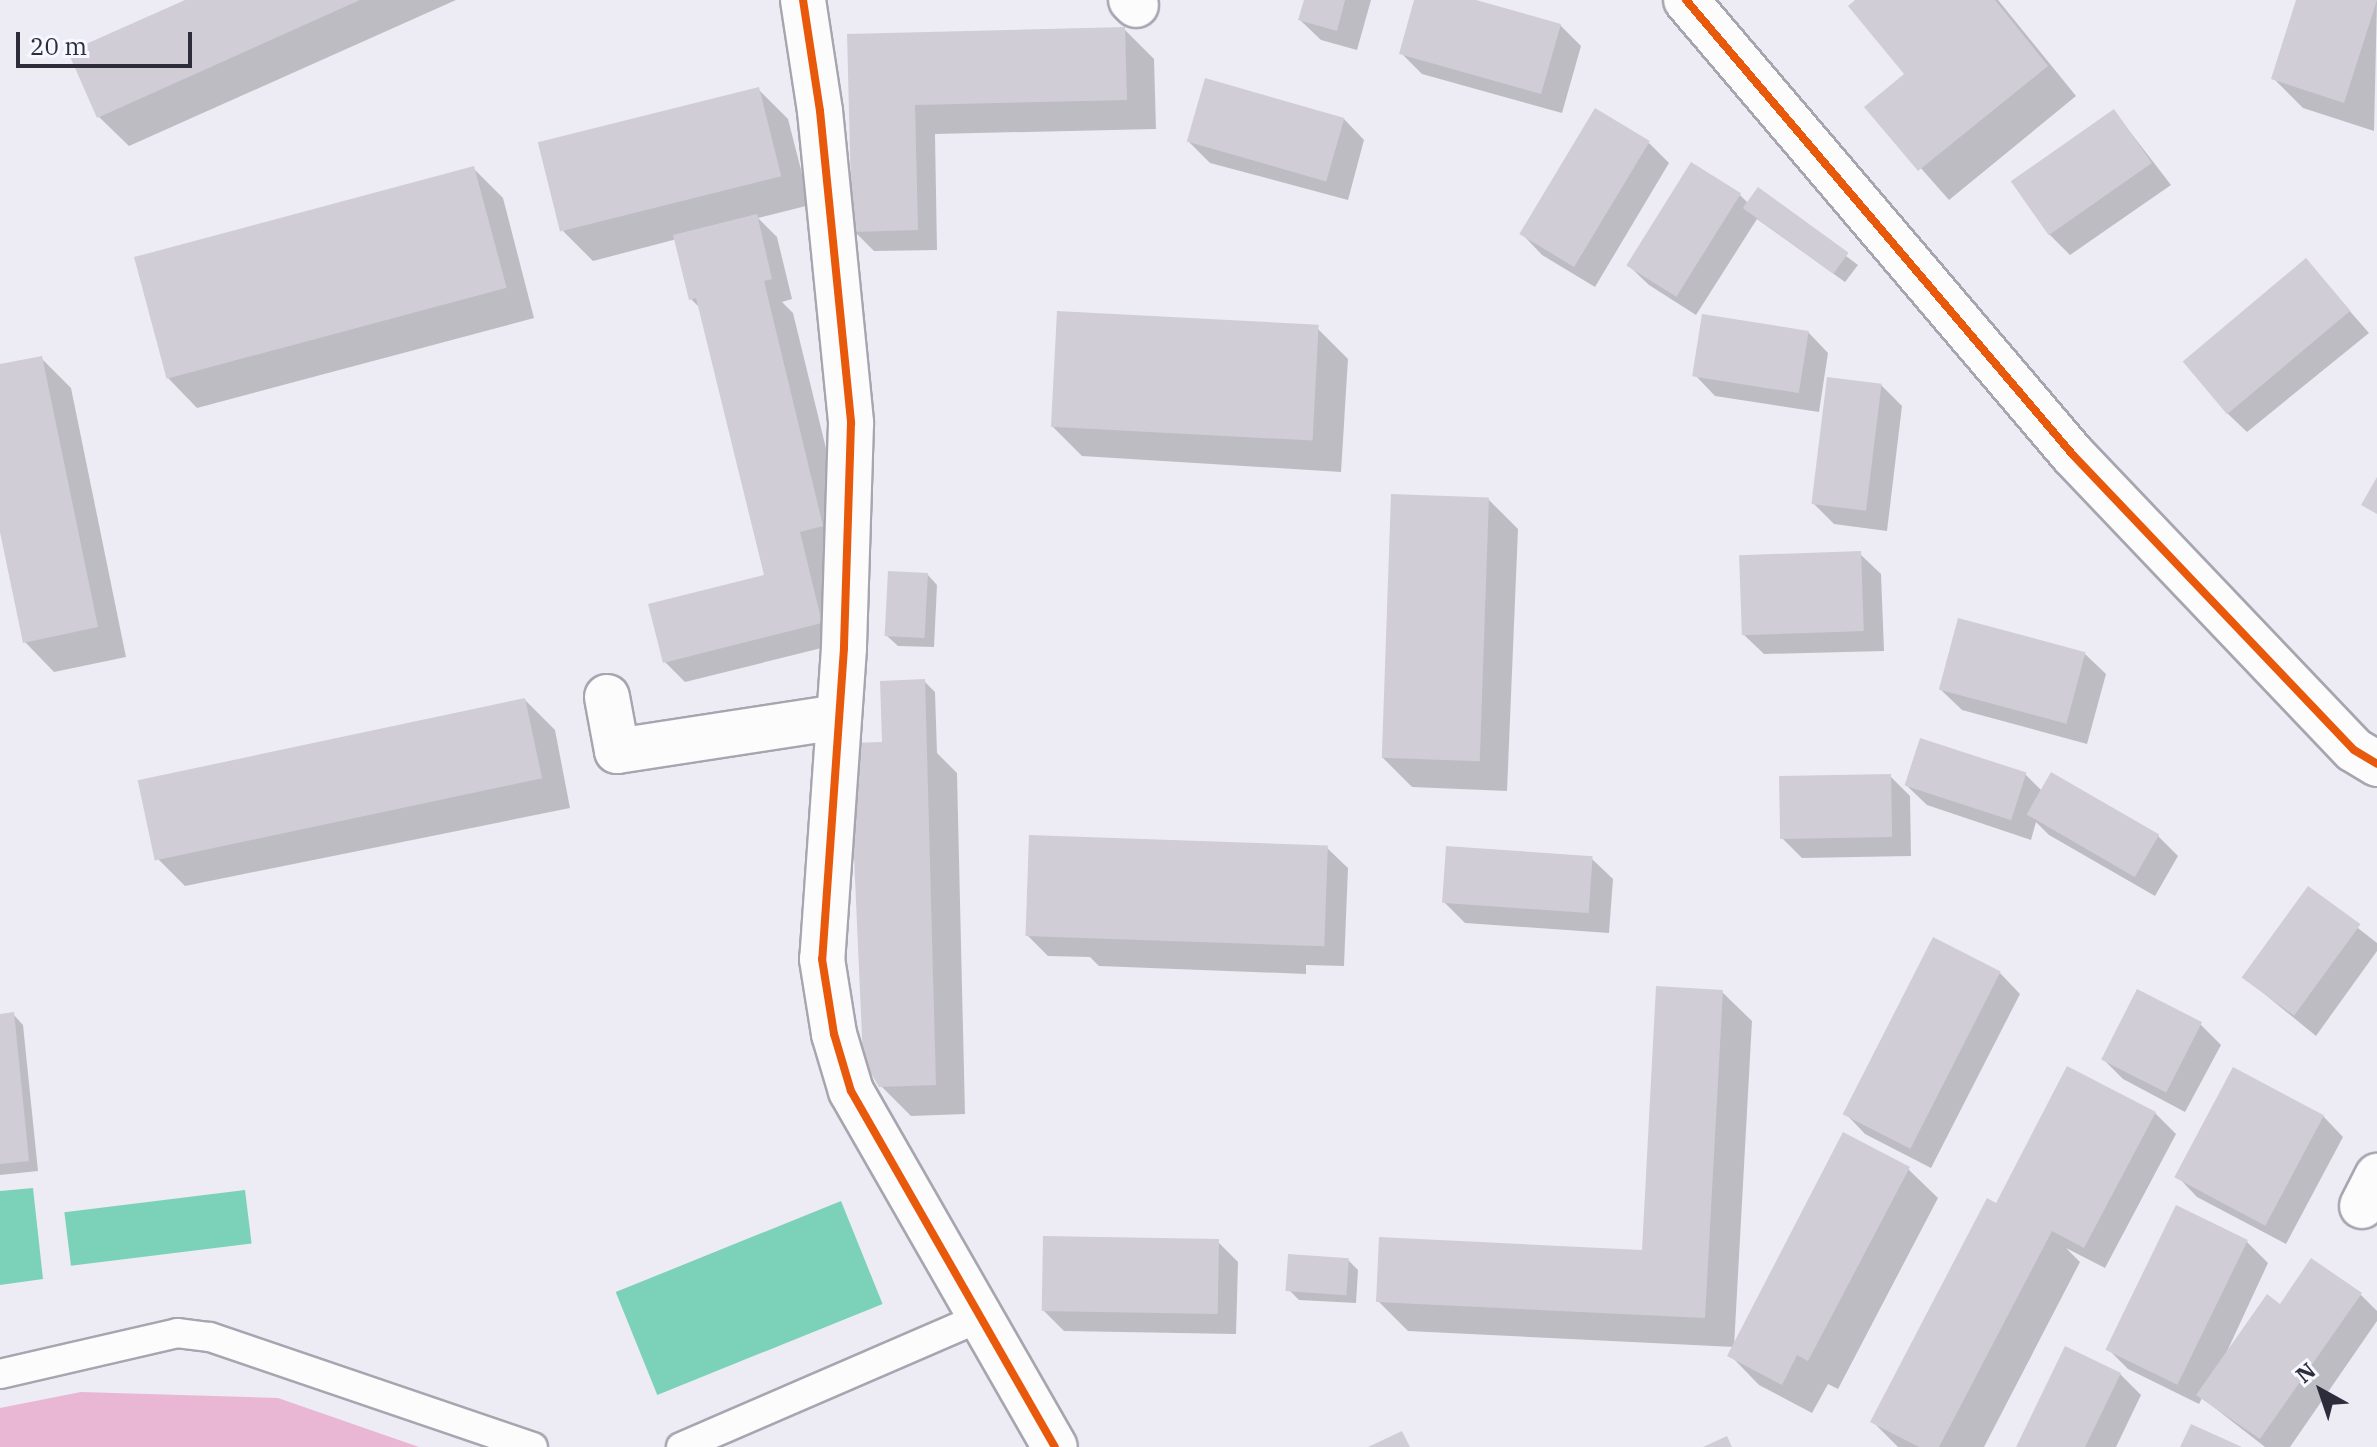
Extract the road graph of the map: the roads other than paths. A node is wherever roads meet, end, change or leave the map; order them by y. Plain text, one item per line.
1 (803, 0) edge
2 (1686, 0) edge
3 (607, 697) dead end
4 (838, 717) junction
5 (2377, 764) edge
6 (981, 1317) junction
7 (0, 1374) edge
8 (533, 1447) edge
9 (681, 1447) edge
10 (1055, 1447) edge

1 - 4 street
2 - 5 street
3 - 4 street
4 - 6 street
6 - 9 lane
6 - 10 street
7 - 8 lane

